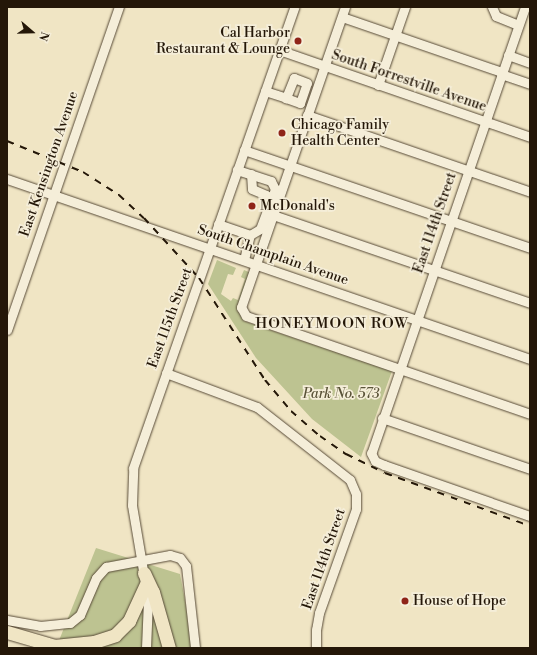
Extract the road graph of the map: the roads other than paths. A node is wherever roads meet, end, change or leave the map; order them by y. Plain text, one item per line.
1 (119, 7) edge
2 (294, 7) edge
3 (345, 7) edge
4 (405, 7) edge
5 (492, 7) edge
6 (524, 7) edge
7 (342, 17) junction
8 (518, 25) junction
9 (395, 36) junction
10 (279, 50) junction
11 (508, 55) junction
12 (530, 63) edge
13 (324, 66) junction
14 (502, 73) junction
15 (378, 84) junction
16 (530, 84) edge
17 (265, 91) junction
18 (286, 98) dead end
19 (307, 116) junction
20 (485, 122) junction
21 (530, 137) edge
22 (244, 150) junction
23 (290, 165) junction
24 (237, 170) junction
25 (468, 171) junction
26 (251, 174) junction
27 (7, 179) edge
28 (530, 192) edge
29 (53, 194) junction
30 (270, 203) junction
31 (273, 215) junction
32 (450, 221) junction
33 (218, 224) junction
34 (250, 235) junction
35 (210, 248) junction
36 (530, 248) edge
37 (244, 260) junction
38 (256, 264) junction
39 (434, 270) junction
40 (530, 303) edge
41 (416, 320) junction
42 (7, 330) edge
43 (530, 359) edge
44 (399, 369) junction
45 (166, 372) junction
46 (530, 414) edge
47 (382, 418) junction
48 (530, 469) edge
49 (530, 516) edge
50 (141, 558) junction
51 (145, 578) junction
52 (7, 620) edge
53 (7, 632) edge
54 (58, 647) edge
55 (146, 648) edge
56 (169, 648) edge
57 (195, 648) edge
58 (316, 648) edge

1 - 29 street, East Kensington Avenue
2 - 10 street, East 115th Street
3 - 7 street
4 - 9 street
5 - 8 street
6 - 8 street, East 114th Street
7 - 9 street
7 - 13 street
8 - 11 street, East 114th Street
9 - 14 street
9 - 15 street
10 - 13 street, South Forrestville Avenue
10 - 17 street, East 115th Street
11 - 12 street
11 - 14 street, East 114th Street
13 - 15 street, South Forrestville Avenue
13 - 19 street
14 - 16 street
14 - 20 street, East 114th Street
15 - 20 street, South Forrestville Avenue
17 - 18 street
17 - 22 street, East 115th Street
19 - 23 street
19 - 25 street
20 - 21 street, South Forrestville Avenue
20 - 25 street, East 114th Street
22 - 23 street
22 - 24 street, East 115th Street
23 - 31 street
23 - 32 street
24 - 26 street
24 - 33 street, East 115th Street
25 - 28 street
25 - 32 street, East 114th Street
26 - 30 street
26 - 30 street
27 - 29 street, South Champlain Avenue
29 - 35 street, South Champlain Avenue
29 - 42 street, East Kensington Avenue
30 - 34 street
31 - 38 street
31 - 39 street
32 - 36 street
32 - 39 street, East 114th Street
33 - 34 street
33 - 35 street, East 115th Street
34 - 37 street
35 - 37 street, South Champlain Avenue
35 - 45 street, East 115th Street
37 - 38 street, South Champlain Avenue
38 - 41 street, South Champlain Avenue
38 - 44 street
39 - 40 street
39 - 41 street, East 114th Street
41 - 43 street, South Champlain Avenue
41 - 44 street, East 114th Street
44 - 46 street
44 - 47 street, East 114th Street
45 - 50 street, East 115th Street
45 - 58 street, East 114th Street
47 - 48 street
47 - 49 street, East 114th Street
50 - 51 street, East 115th Street
50 - 52 street
50 - 57 street
51 - 54 highway
51 - 55 street, East 115th Street
51 - 56 highway
53 - 54 highway

